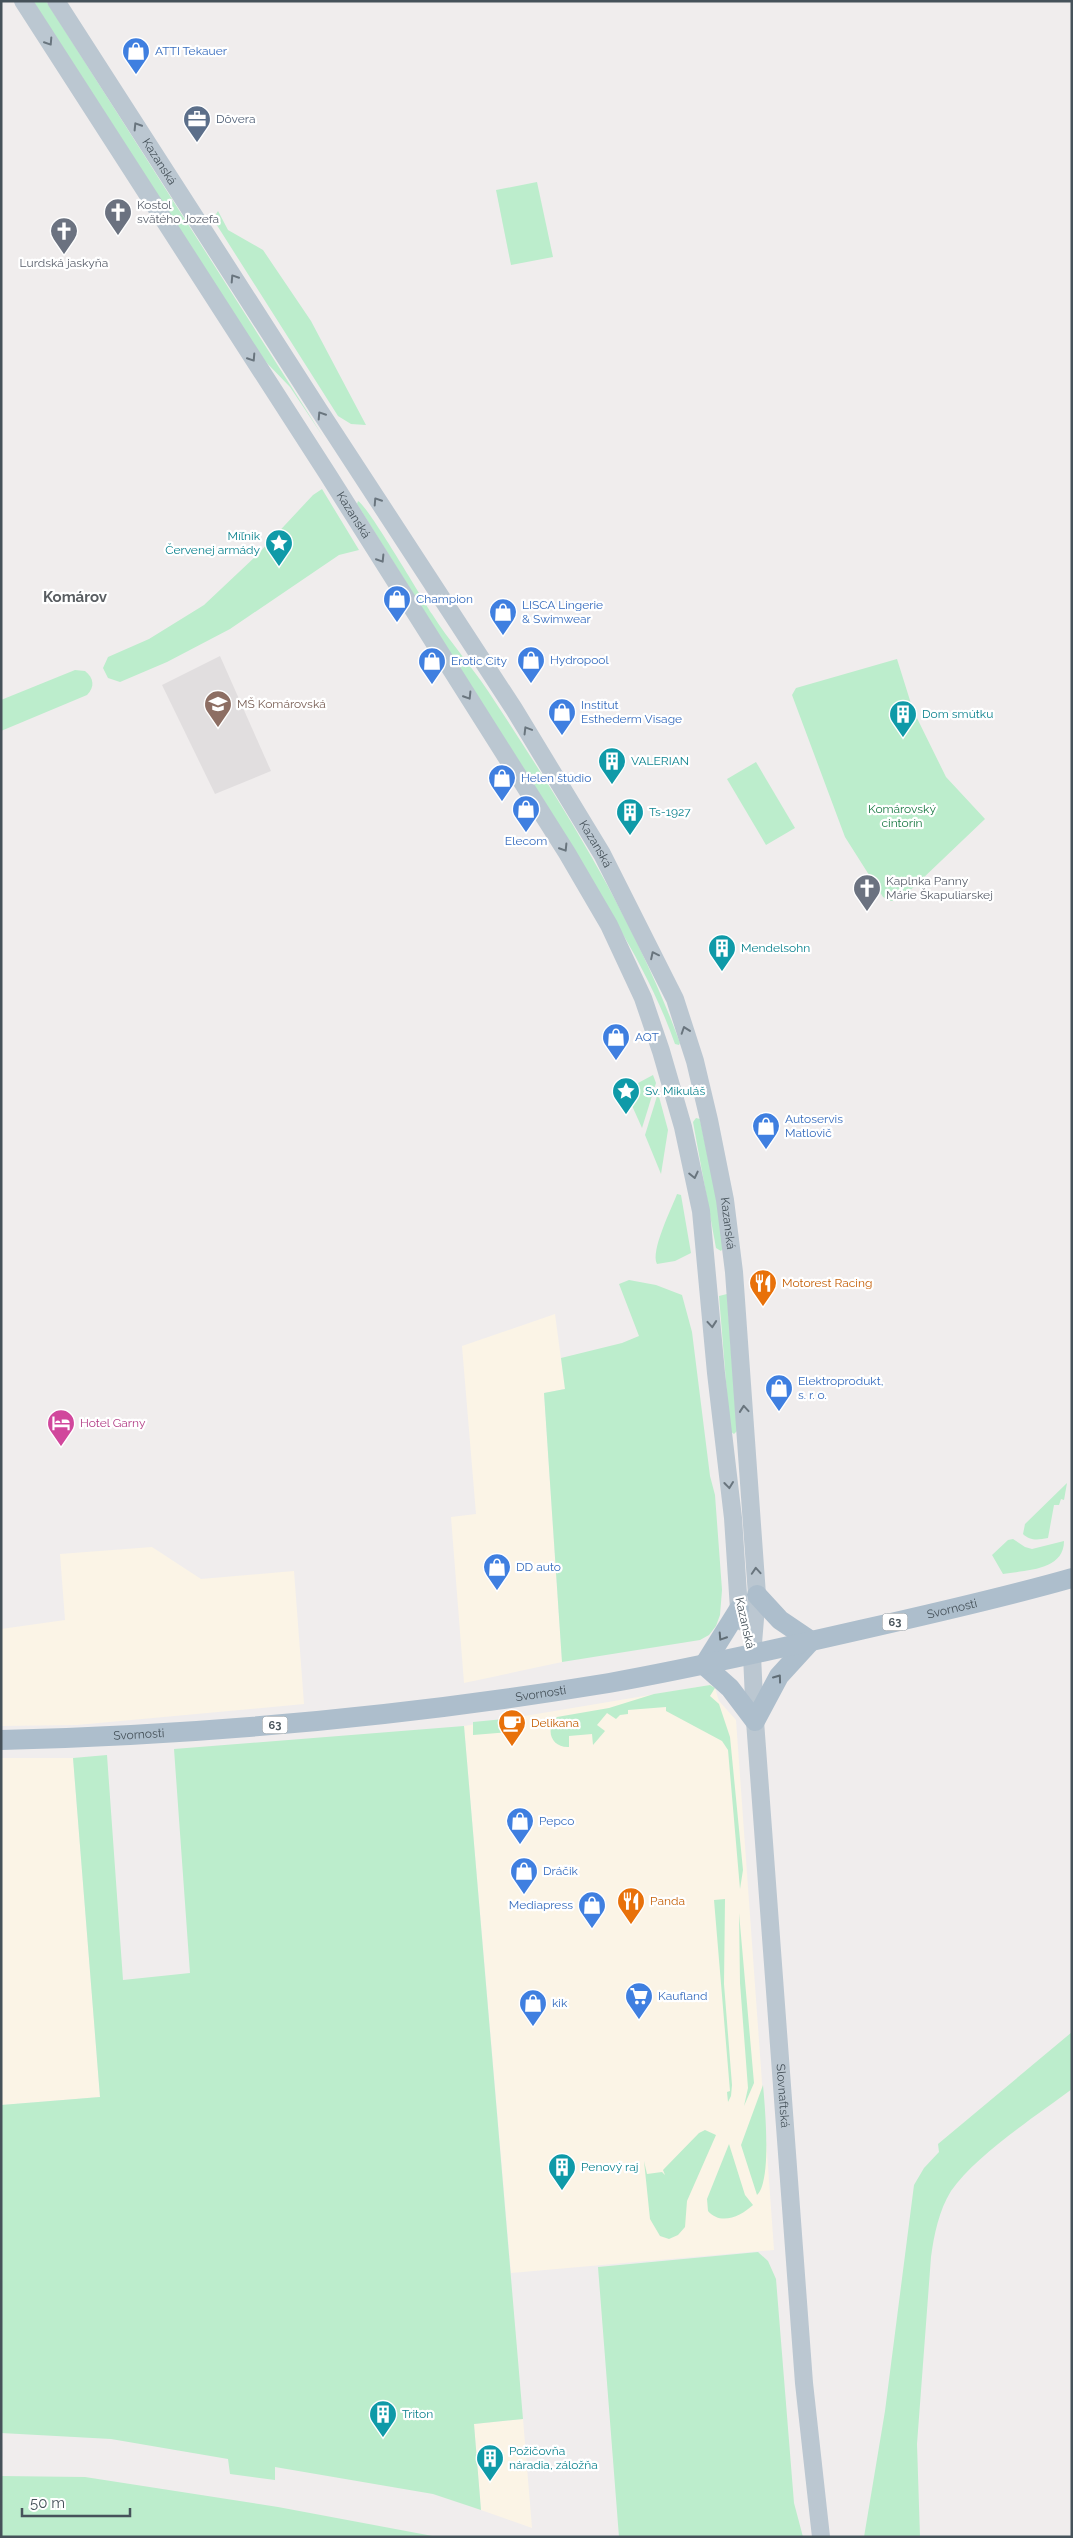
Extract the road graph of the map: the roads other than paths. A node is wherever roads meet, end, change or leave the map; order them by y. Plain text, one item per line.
1 (22, 1) edge
2 (56, 1) edge
3 (1072, 1578) edge
4 (757, 1596) junction
5 (739, 1609) junction
6 (811, 1641) junction
7 (752, 1655) junction
8 (704, 1665) junction
9 (755, 1721) junction
10 (1, 1740) edge
11 (821, 2537) edge

1 -> 5 main road, Kazanská
4 -> 2 main road, Kazanská
3 - 6 main road, Svornosti / 63
4 - 6 main road
4 - 7 main road, Kazanská
5 - 7 main road, Kazanská
5 -> 8 main road
6 - 7 main road, Svornosti / 63
9 -> 6 main road
7 - 8 main road, Svornosti / 63
7 - 9 main road, Slovnaftská
8 - 9 main road
8 - 10 main road, Svornosti / 63
9 - 11 main road, Slovnaftská

